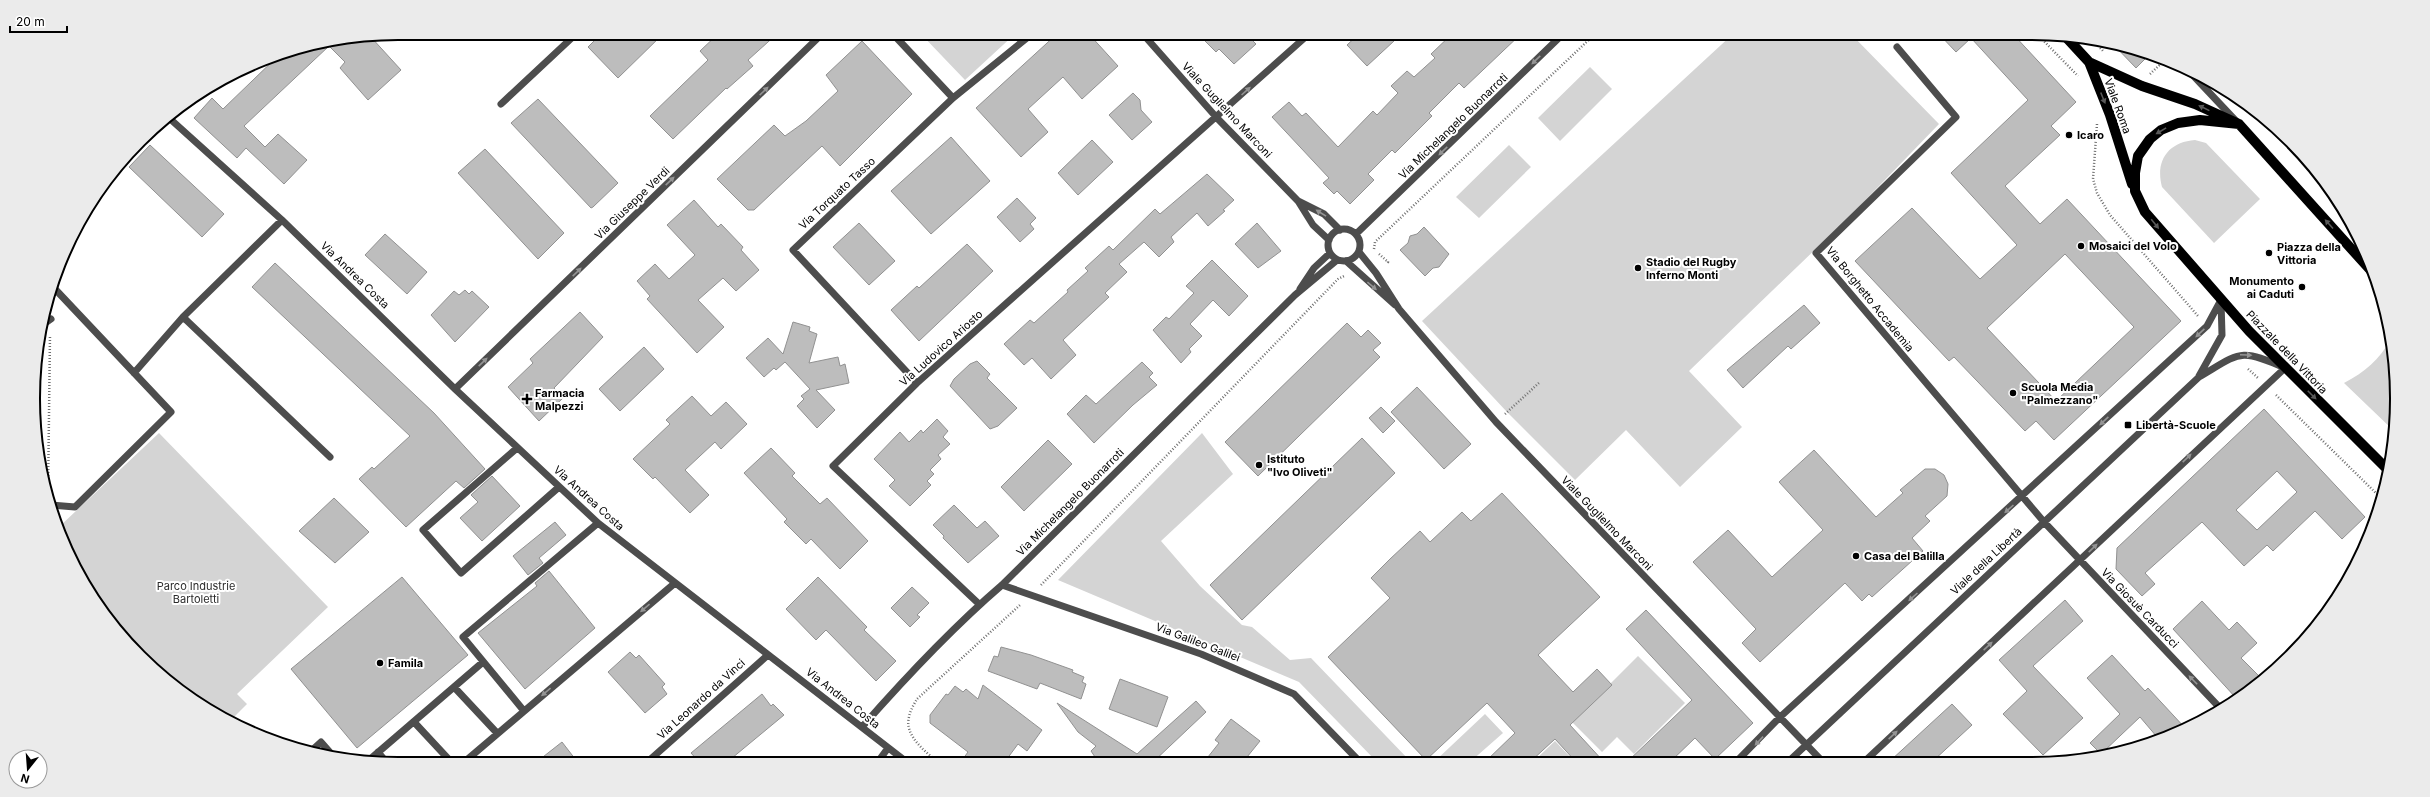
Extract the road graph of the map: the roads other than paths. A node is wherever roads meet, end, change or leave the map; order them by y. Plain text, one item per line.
1 (569, 40) edge
2 (816, 40) edge
3 (899, 40) edge
4 (1025, 40) edge
5 (1148, 40) edge
6 (1302, 40) edge
7 (1557, 40) edge
8 (2071, 42) edge
9 (1897, 47) dead end
10 (2089, 62) junction
11 (2199, 82) edge
12 (953, 98) junction
13 (501, 104) dead end
14 (1217, 118) junction
15 (172, 121) edge
16 (2239, 124) junction
17 (2135, 191) junction
18 (1298, 200) junction
19 (282, 220) junction
20 (1340, 230) junction
21 (1356, 234) junction
22 (1329, 240) junction
23 (1359, 252) junction
24 (1330, 253) junction
25 (1337, 260) junction
26 (1346, 262) junction
27 (2363, 262) edge
28 (57, 291) edge
29 (1295, 295) junction
30 (2221, 300) junction
31 (1399, 309) junction
32 (183, 317) junction
33 (2285, 368) junction
34 (134, 373) junction
35 (2199, 377) junction
36 (917, 383) junction
37 (455, 389) junction
38 (517, 448) junction
39 (330, 457) dead end
40 (2383, 466) edge
41 (559, 487) junction
42 (2023, 496) junction
43 (56, 505) edge
44 (2044, 522) junction
45 (598, 523) junction
46 (2080, 560) junction
47 (675, 583) junction
48 (1002, 585) junction
49 (979, 604) junction
50 (768, 654) junction
51 (483, 662) junction
52 (454, 687) junction
53 (2217, 705) edge
54 (524, 711) junction
55 (1779, 718) junction
56 (414, 722) junction
57 (862, 727) junction
58 (497, 733) junction
59 (1806, 745) junction
60 (315, 747) edge
61 (888, 748) junction
62 (328, 750) edge
63 (378, 752) junction
64 (374, 756) edge
65 (382, 756) edge
66 (446, 757) edge
67 (470, 757) edge
68 (655, 757) edge
69 (881, 757) edge
70 (900, 757) edge
71 (1355, 757) edge
72 (1742, 757) edge
73 (1793, 757) edge
74 (1818, 757) edge
75 (1868, 757) edge

1 - 13 street
37 -> 2 street, Via Giuseppe Verdi
3 - 12 street
4 - 12 street, Via Torquato Tasso
5 - 14 street, Viale Guglielmo Marconi
14 -> 6 street, Via Ludovico Ariosto
7 -> 21 street, Via Michelangelo Buonarroti
8 - 10 main road, Viale Roma
9 - 42 street, Via Borghetto Accademia
16 -> 10 main road
10 -> 17 main road, Viale Roma
11 - 16 street
12 - 36 street, Via Torquato Tasso
14 - 18 street, Viale Guglielmo Marconi
14 - 36 street, Via Ludovico Ariosto
15 - 19 street, Via Andrea Costa
16 -> 17 main road
27 -> 16 main road
17 -> 30 main road, Piazzale della Vittoria
20 -> 18 street, Viale Guglielmo Marconi
18 - 22 street, Viale Guglielmo Marconi
19 - 32 street
19 - 37 street, Via Andrea Costa
20 - 21 street
20 - 22 street
21 - 23 street
22 - 24 street
23 - 26 street
23 - 31 street, Viale Guglielmo Marconi
24 - 25 street
24 - 29 street, Via Michelangelo Buonarroti
25 - 26 street
25 - 29 street, Via Michelangelo Buonarroti
26 -> 31 street, Viale Guglielmo Marconi
28 - 34 street
29 - 48 street, Via Michelangelo Buonarroti
30 - 33 main road, Piazzale della Vittoria
30 - 35 street, Viale della Libertà
30 -> 42 street
31 - 55 street, Viale Guglielmo Marconi
32 - 34 street
32 - 39 street
35 -> 33 street, Viale della Libertà
33 -> 40 main road, Piazzale della Vittoria
46 -> 33 street
34 - 43 street
35 - 44 street, Viale della Libertà
36 - 49 street, Via Ludovico Ariosto
37 - 38 street, Via Andrea Costa
38 - 41 street, Via Andrea Costa
38 - 41 street
41 - 45 street, Via Andrea Costa
42 - 44 street, Via Borghetto Accademia
42 -> 55 street
44 - 46 street, Via Giosuè Carducci
44 - 59 street, Viale della Libertà
45 - 47 street, Via Andrea Costa
45 - 51 street
53 -> 46 street, Via Giosuè Carducci
75 -> 46 street
47 - 50 street, Via Andrea Costa
47 -> 54 street
48 - 49 street, Via Michelangelo Buonarroti
48 - 71 street, Via Galileo Galilei
49 - 57 street, Via Michelangelo Buonarroti
50 - 57 street, Via Andrea Costa
50 - 68 street, Via Leonardo da Vinci
51 - 52 street
51 - 54 street
52 - 56 street
52 - 58 street
54 - 58 street
55 - 59 street, Viale Guglielmo Marconi
55 -> 72 street
56 - 63 street
56 - 66 street
57 - 61 street, Via Andrea Costa
58 - 67 street
59 - 73 street, Viale della Libertà
59 - 74 street, Viale Guglielmo Marconi
60 - 62 street
61 - 69 street
61 - 70 street, Via Andrea Costa
63 - 64 street
63 - 65 street

